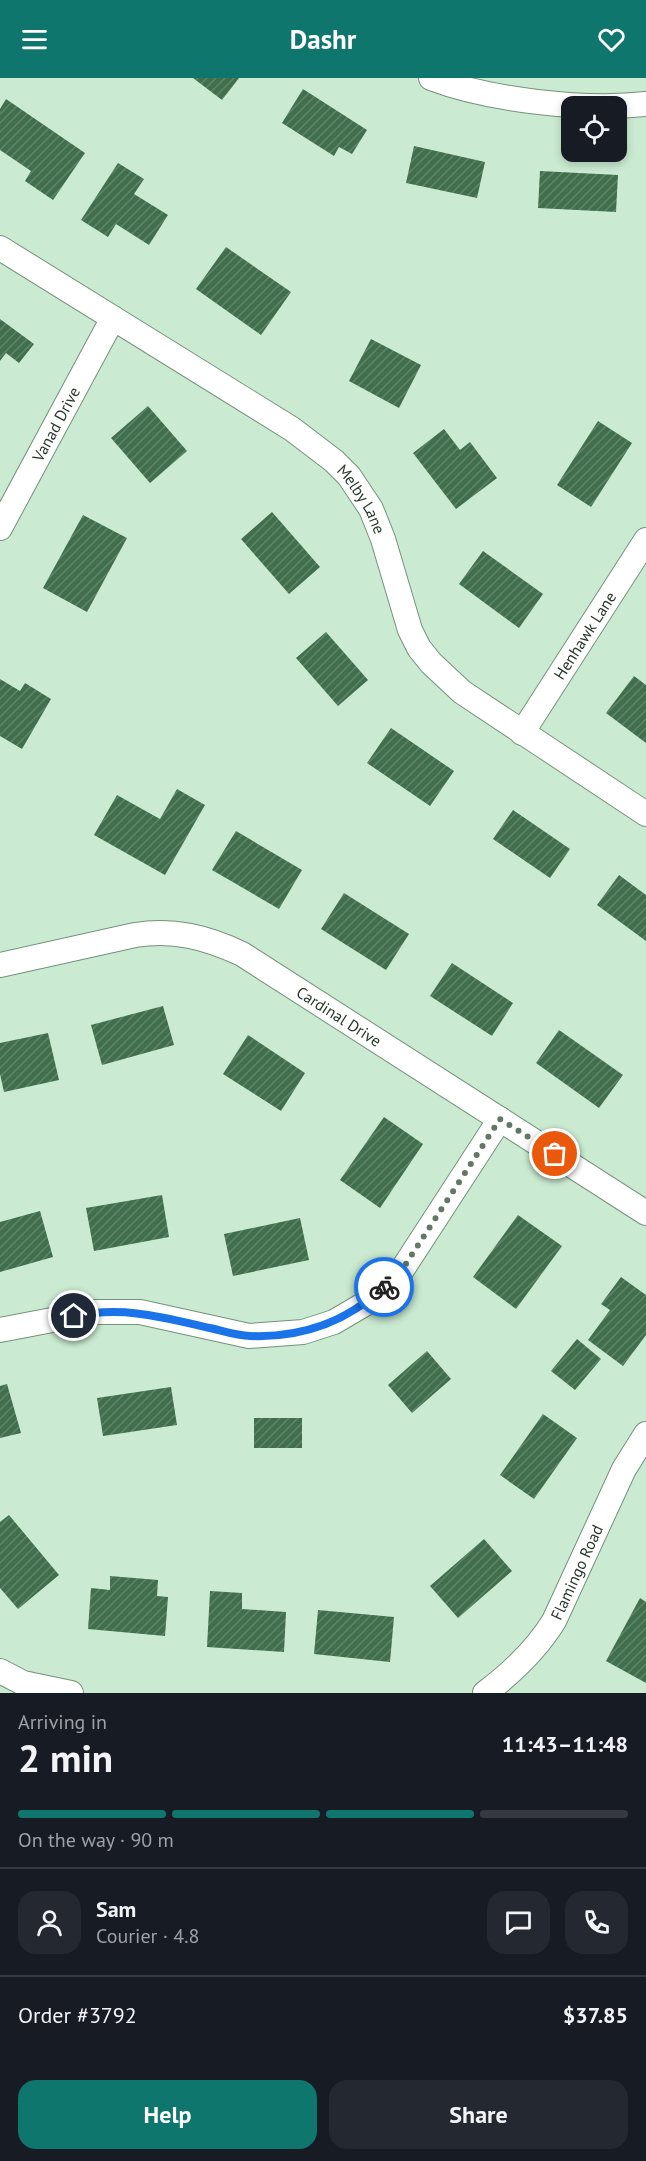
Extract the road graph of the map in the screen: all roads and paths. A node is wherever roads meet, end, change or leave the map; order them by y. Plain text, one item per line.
1 (430, 78) edge
2 (646, 104) edge
3 (0, 248) edge
4 (113, 318) junction
5 (0, 528) edge
6 (646, 540) edge
7 (522, 733) junction
8 (646, 814) edge
9 (0, 965) edge
10 (500, 1119) junction
11 (646, 1213) edge
12 (0, 1330) edge
13 (646, 1434) edge
14 (0, 1671) edge
15 (71, 1693) edge
16 (485, 1693) edge

1 - 2 street
3 - 4 street, Melby Lane
4 - 5 street, Vanad Drive
4 - 7 street, Melby Lane
6 - 7 street, Henhawk Lane
7 - 8 street, Melby Lane
9 - 10 street, Cardinal Drive
10 - 11 street, Cardinal Drive
10 - 12 street
13 - 16 street, Flamingo Road
14 - 15 street

